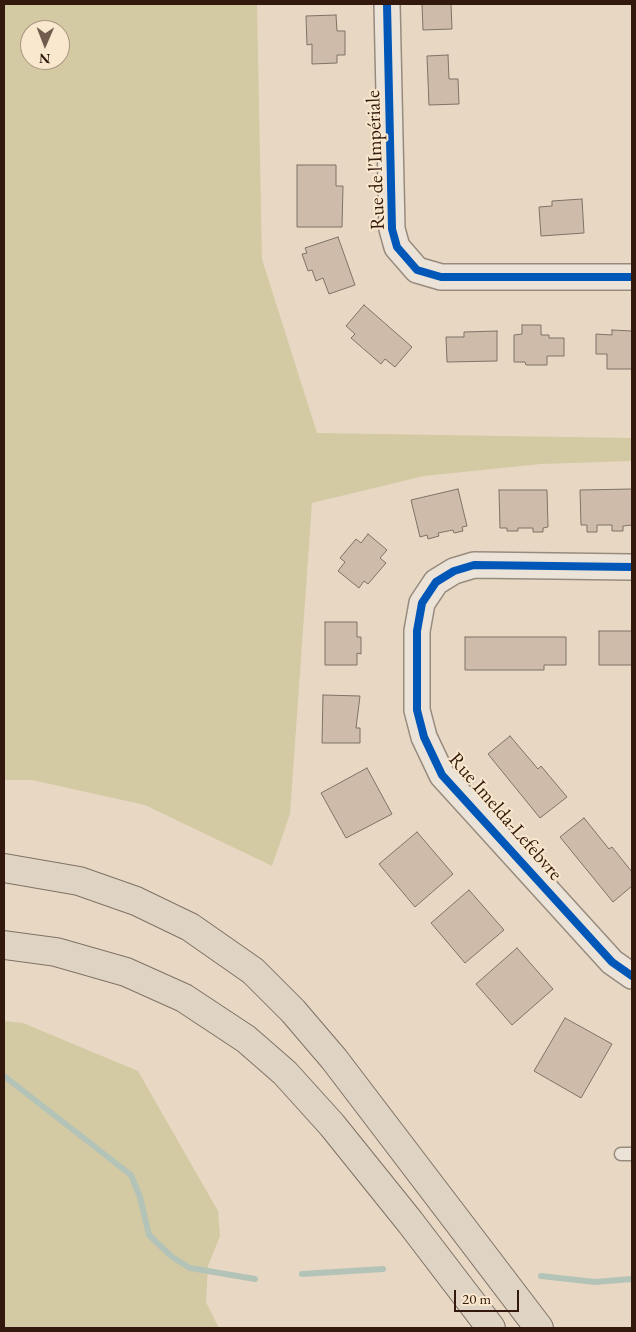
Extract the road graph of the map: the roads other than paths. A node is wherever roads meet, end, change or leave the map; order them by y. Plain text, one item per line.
1 (387, 4) edge
2 (632, 277) edge
3 (632, 567) edge
4 (4, 868) edge
5 (4, 945) edge
6 (632, 976) edge
7 (491, 1328) edge
8 (539, 1328) edge

1 - 2 street, Rue de l'Impériale
3 - 6 street, Rue Imelda-Lefebvre
4 - 8 highway
5 - 7 highway

